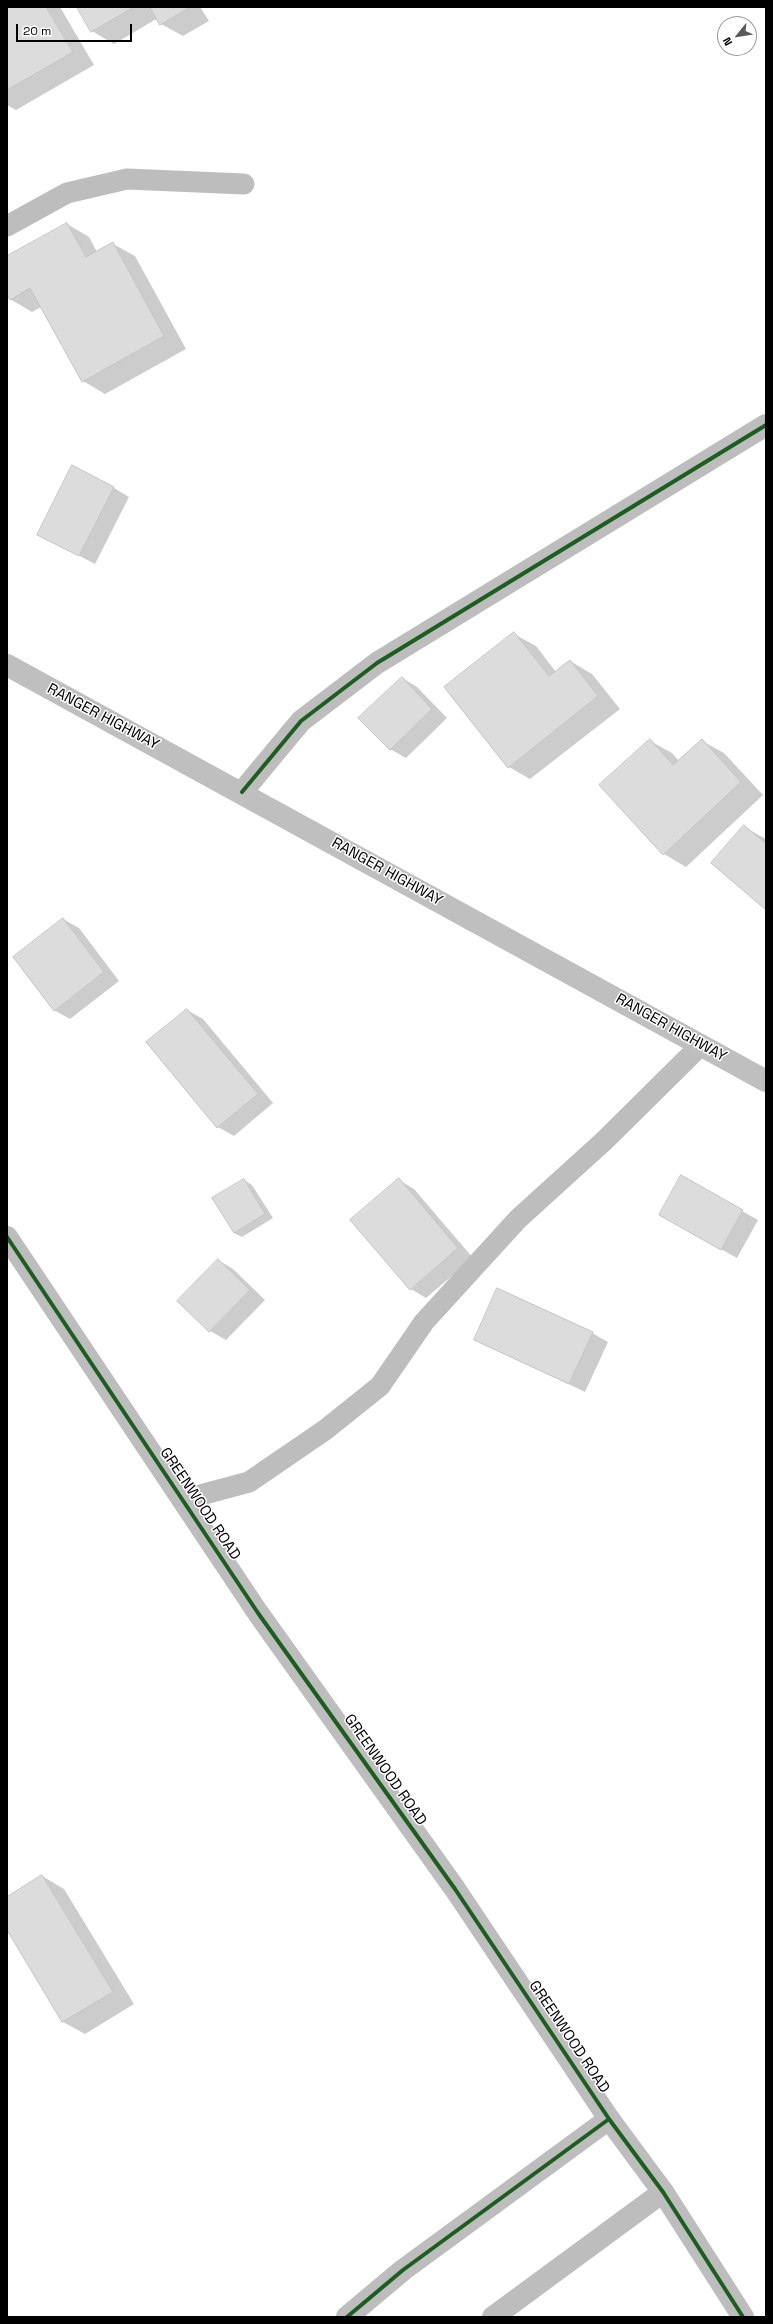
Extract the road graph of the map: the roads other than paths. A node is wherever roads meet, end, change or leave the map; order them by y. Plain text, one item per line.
1 (244, 184) dead end
2 (7, 226) edge
3 (766, 425) edge
4 (7, 665) edge
5 (242, 792) junction
6 (701, 1045) junction
7 (766, 1081) edge
8 (7, 1237) edge
9 (182, 1500) junction
10 (609, 2119) junction
11 (663, 2192) junction
12 (347, 2317) edge
13 (493, 2317) edge
14 (742, 2317) edge

1 - 2 lane
3 - 5 street
4 - 5 main road, RANGER HIGHWAY
5 - 6 main road, RANGER HIGHWAY
6 - 7 main road, RANGER HIGHWAY
6 - 9 lane
8 - 9 street, GREENWOOD ROAD
9 - 10 street, GREENWOOD ROAD
10 - 11 street, GREENWOOD ROAD
10 - 12 street
11 - 13 street
11 - 14 street, GREENWOOD ROAD

